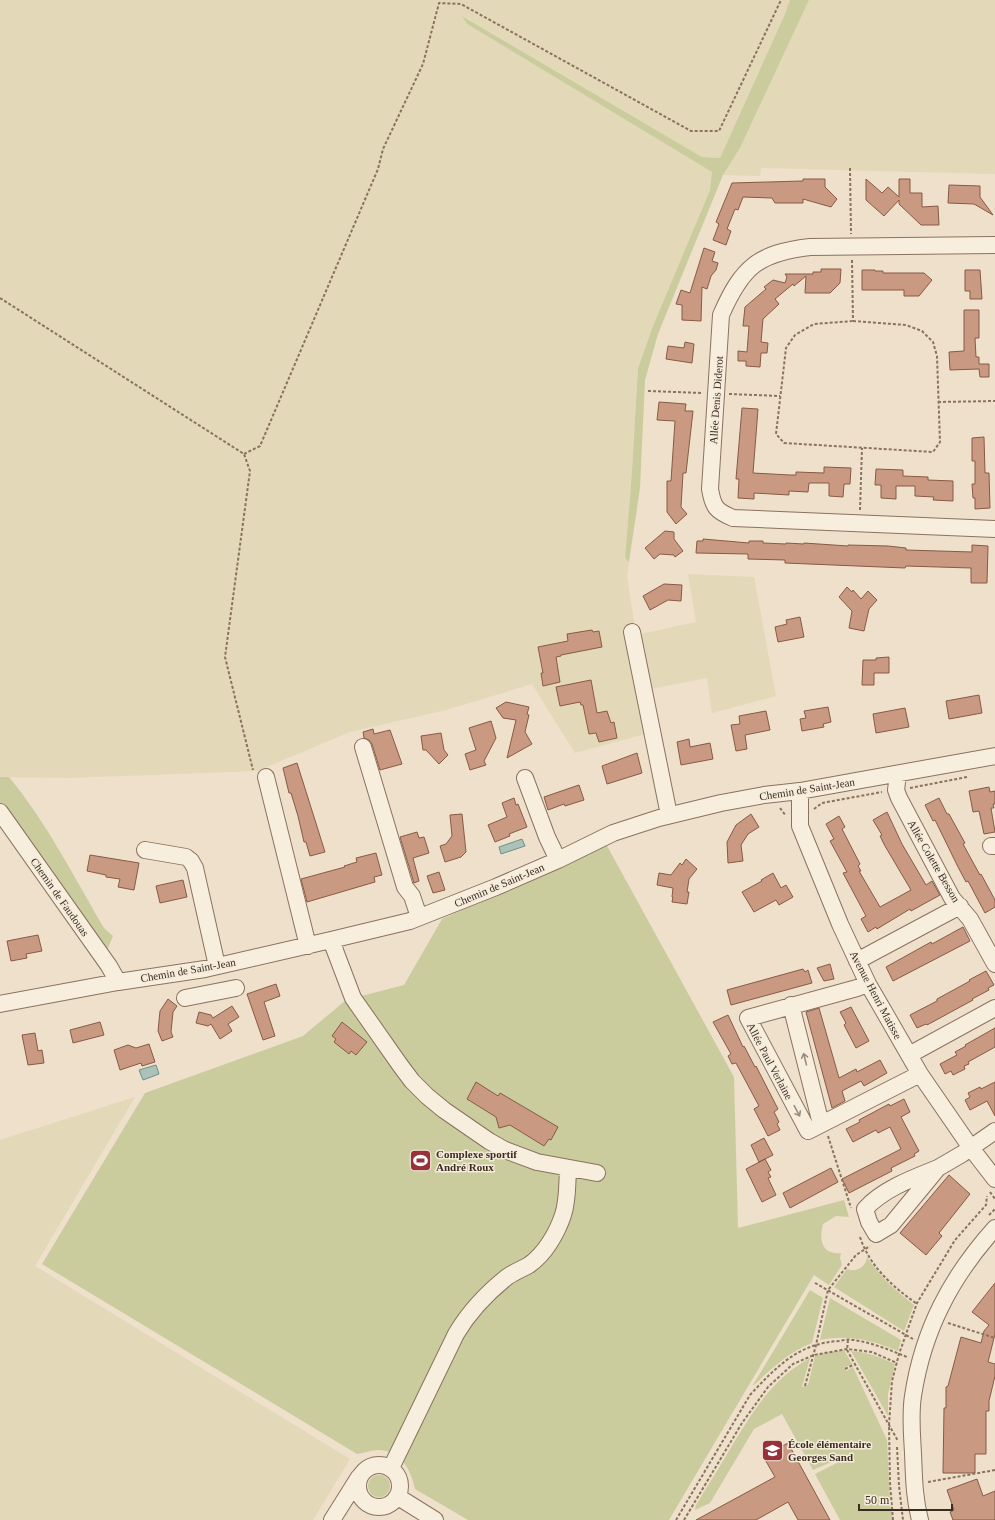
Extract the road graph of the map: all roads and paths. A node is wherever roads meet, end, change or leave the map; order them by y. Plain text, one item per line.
1 (781, 0) edge
2 (995, 245) edge
3 (0, 298) edge
4 (995, 401) edge
5 (938, 402) junction
6 (862, 448) junction
7 (244, 454) junction
8 (860, 523) junction
9 (995, 529) edge
10 (632, 632) dead end
11 (363, 747) dead end
12 (995, 756) edge
13 (898, 774) junction
14 (260, 775) joint
15 (525, 778) dead end
16 (800, 791) junction
17 (764, 795) junction
18 (0, 812) edge
19 (669, 815) junction
20 (788, 823) dead end
21 (146, 850) dead end
22 (558, 860) junction
23 (960, 906) junction
24 (419, 917) junction
25 (331, 940) junction
26 (308, 946) junction
27 (857, 961) junction
28 (995, 964) edge
29 (211, 967) junction
30 (118, 982) junction
31 (868, 984) junction
32 (236, 988) dead end
33 (210, 993) junction
34 (185, 998) dead end
35 (0, 1004) edge
36 (791, 1005) junction
37 (995, 1008) edge
38 (909, 1055) junction
39 (920, 1074) junction
40 (821, 1124) junction
41 (995, 1131) edge
42 (971, 1148) junction
43 (938, 1168) junction
44 (568, 1169) junction
45 (597, 1173) dead end
46 (995, 1179) edge
47 (995, 1228) edge
48 (874, 1243) dead end
49 (815, 1283) dead end
50 (828, 1290) junction
51 (935, 1319) junction
52 (995, 1338) edge
53 (848, 1340) junction
54 (926, 1342) junction
55 (816, 1344) junction
56 (847, 1348) junction
57 (814, 1355) junction
58 (908, 1357) dead end
59 (897, 1363) dead end
60 (855, 1364) junction
61 (845, 1369) dead end
62 (805, 1386) dead end
63 (898, 1441) dead end
64 (391, 1468) junction
65 (995, 1470) edge
66 (360, 1475) junction
67 (921, 1484) dead end
68 (396, 1498) junction
69 (685, 1505) junction
70 (689, 1511) junction
71 (332, 1520) edge
72 (436, 1520) edge
73 (676, 1520) edge
74 (684, 1520) edge
75 (920, 1520) edge

1 - 7 path
2 - 8 street, Allée Denis Diderot
3 - 7 path
4 - 5 path
5 - 6 path
5 - 6 path
6 - 8 path
7 - 14 path
8 - 9 street, Allée Denis Diderot
10 - 19 street
11 - 24 street
12 - 13 street, Chemin de Saint-Jean
13 - 16 street, Chemin de Saint-Jean
13 - 23 street, Allée Colette Besson
14 - 26 street
15 - 22 street
16 - 17 street, Chemin de Saint-Jean
16 - 27 street, Avenue Henri Matisse
17 - 19 street, Chemin de Saint-Jean
17 - 20 path
18 - 30 street, Chemin de Faudouas
19 - 22 street, Chemin de Saint-Jean
21 - 29 street
22 - 24 street, Chemin de Saint-Jean
23 - 27 street, Allée Colette Besson
23 - 28 street
24 - 25 street, Chemin de Saint-Jean
25 - 26 street, Chemin de Saint-Jean
25 - 44 street
26 - 29 street, Chemin de Saint-Jean
27 - 31 street, Avenue Henri Matisse
29 - 30 street, Chemin de Saint-Jean
29 - 33 street
30 - 35 street, Chemin de Saint-Jean
31 - 36 street, Allée Paul Verlaine
31 - 38 street, Avenue Henri Matisse
32 - 33 street
33 - 34 street
40 -> 36 street
36 -> 40 street, Allée Paul Verlaine
37 - 38 street
38 - 39 street, Avenue Henri Matisse
39 - 40 street, Allée Paul Verlaine
39 - 42 street, Avenue Henri Matisse
41 - 42 street
42 - 43 street
42 - 46 street, Avenue Henri Matisse
43 - 43 street
44 - 45 street
44 - 64 street
47 - 51 street
48 - 50 path
49 - 50 path
50 - 54 path
50 - 55 path
51 - 52 path
51 - 54 street
53 - 55 path
53 - 56 path
53 - 58 path
54 - 75 street
55 - 57 path
55 - 69 path
56 - 57 path
56 - 59 path
56 - 60 path
57 - 62 path
57 - 70 path
60 - 61 path
60 - 63 path
64 - 66 street
64 - 68 street
65 - 67 path
66 - 68 street
66 - 71 street
68 - 72 street
69 - 70 path
69 - 73 path
70 - 74 path

